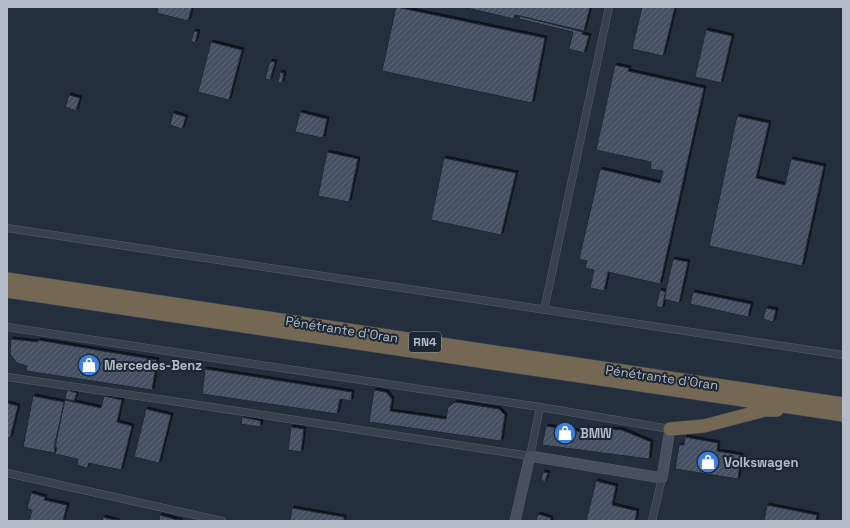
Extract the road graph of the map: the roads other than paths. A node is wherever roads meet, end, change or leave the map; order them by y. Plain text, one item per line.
1 (609, 7) edge
2 (7, 228) edge
3 (7, 279) edge
4 (7, 291) edge
5 (544, 310) junction
6 (7, 327) edge
7 (843, 355) edge
8 (7, 377) edge
9 (843, 404) edge
10 (540, 407) junction
11 (812, 410) junction
12 (843, 415) edge
13 (670, 429) junction
14 (530, 456) junction
15 (7, 473) edge
16 (662, 478) junction
17 (222, 521) edge
18 (515, 521) edge
19 (652, 521) edge

1 - 5 street
2 - 5 street
3 - 9 highway, Pénétrante d'Oran / RN4
4 - 11 highway, Pénétrante d'Oran / RN4
5 - 7 street
6 - 10 street
8 - 14 street
10 - 13 street
10 - 14 street
11 - 12 highway, Pénétrante d'Oran / RN4
11 - 13 highway
13 - 16 street
14 - 16 street
14 - 18 street
15 - 17 street
16 - 19 street

